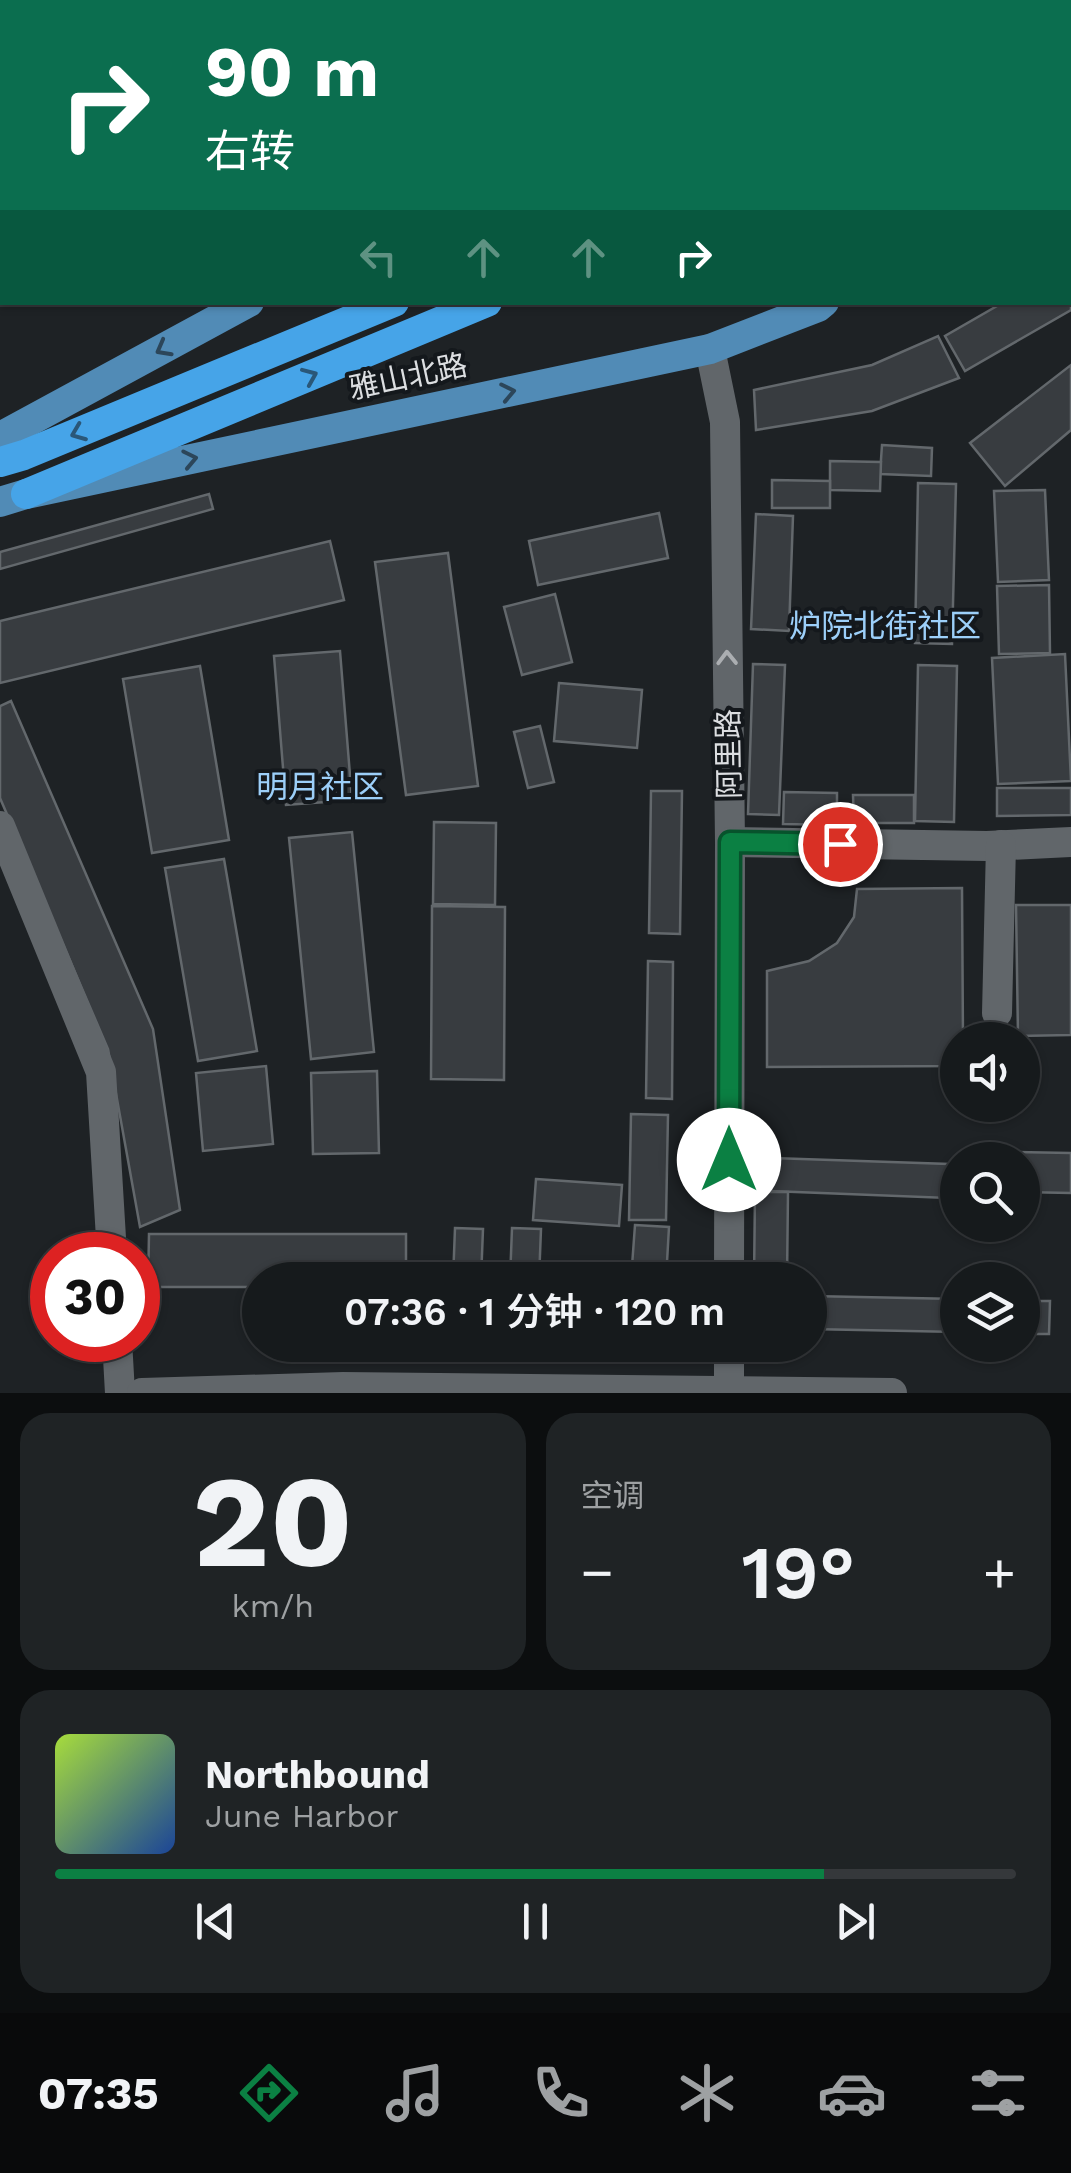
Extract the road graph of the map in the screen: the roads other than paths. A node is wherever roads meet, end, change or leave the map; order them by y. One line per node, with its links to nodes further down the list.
1 (243, 305): 6 (main road, one-way to 6)
2 (387, 305): 7 (highway, one-way to 7)
3 (480, 305): 8 (highway, one-way to 3)
4 (820, 305): 5 (main road, 雅山北路)
5 (710, 349): 8 (main road, 雅山北路, one-way to 5); 10 (street, 阿里路, one-way to 5)
6 (0, 437)
7 (0, 462)
8 (13, 498)
9 (0, 826): 14 (street)
10 (730, 842): 12 (street); 15 (street, 阿里路)
11 (1071, 842): 12 (street)
12 (1001, 846): 13 (street)
13 (997, 1013)
14 (111, 1232)
15 (729, 1262)
16 (118, 1362): 19 (street)
17 (729, 1362): 18 (street)
18 (729, 1392): 20 (street); 21 (street)
19 (120, 1393)
20 (142, 1393)
21 (892, 1393)

